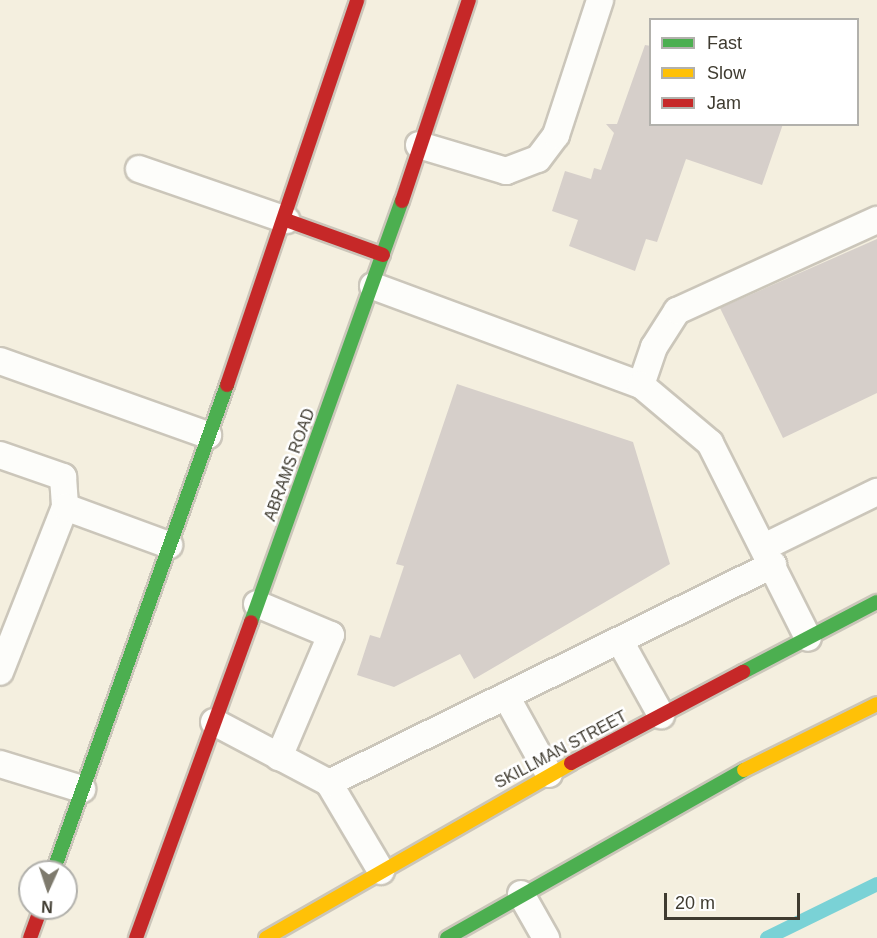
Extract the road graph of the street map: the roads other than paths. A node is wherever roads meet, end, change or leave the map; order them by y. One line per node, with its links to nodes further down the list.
1 (357, 0): 6 (main road)
2 (468, 0): 4 (main road, ABRAMS ROAD)
3 (600, 0): 4 (lane)
4 (419, 145): 8 (main road, ABRAMS ROAD)
5 (139, 169): 6 (lane)
6 (286, 220): 8 (main road); 12 (main road)
7 (877, 220): 11 (lane)
8 (383, 255): 9 (main road, ABRAMS ROAD)
9 (373, 286): 11 (lane); 19 (main road, ABRAMS ROAD)
10 (0, 361): 12 (lane)
11 (641, 385): 17 (lane)
12 (208, 435): 16 (main road)
13 (0, 455): 15 (lane)
14 (877, 492): 17 (lane)
15 (65, 507): 16 (lane); 22 (lane)
16 (169, 545): 31 (main road)
17 (768, 556): 20 (lane); 21 (lane)
18 (877, 602): 20 (main road, SKILLMAN STREET)
19 (257, 604): 26 (main road, ABRAMS ROAD); 27 (lane)
20 (808, 638): 25 (main road, SKILLMAN STREET)
21 (620, 641): 23 (lane); 25 (lane)
22 (0, 672)
23 (506, 696): 29 (lane); 30 (lane)
24 (877, 704): 34 (main road)
25 (661, 715): 29 (main road, SKILLMAN STREET)
26 (214, 722): 27 (lane); 37 (main road, ABRAMS ROAD)
27 (279, 757): 30 (lane)
28 (0, 764): 31 (lane)
29 (549, 774): 33 (main road, SKILLMAN STREET)
30 (329, 783): 33 (lane)
31 (82, 789): 32 (main road)
32 (57, 860)
33 (381, 871): 38 (main road, SKILLMAN STREET)
34 (521, 894): 39 (main road); 40 (lane)
35 (36, 920): 36 (main road)
36 (30, 938)
37 (136, 938)
38 (266, 938)
39 (447, 938)
40 (546, 938)

